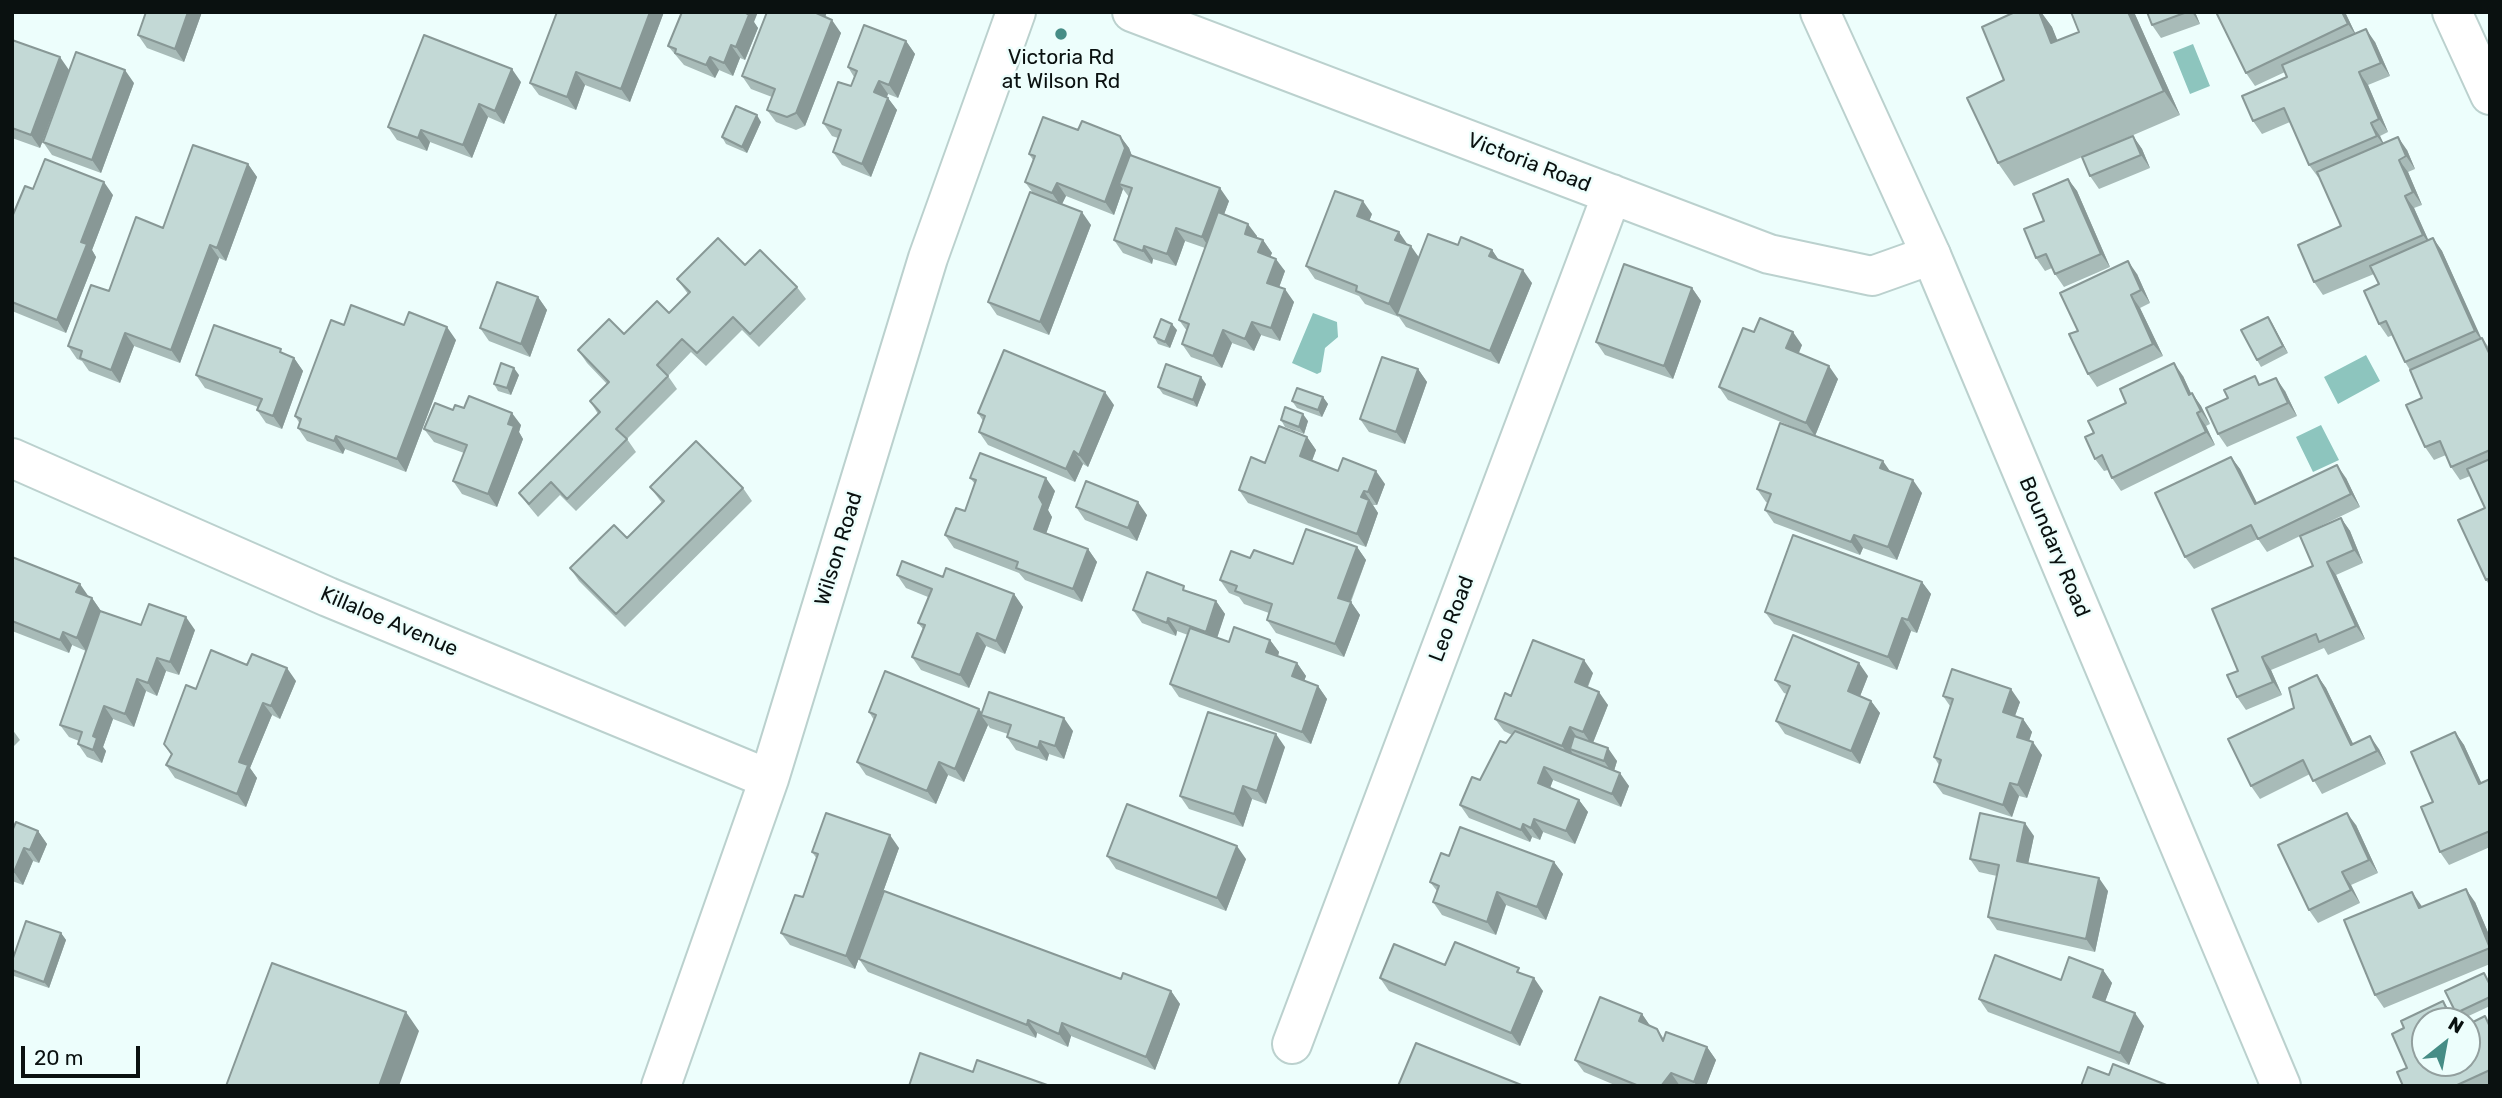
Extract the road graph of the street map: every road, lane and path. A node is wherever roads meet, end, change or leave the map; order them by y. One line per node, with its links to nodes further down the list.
1 (1016, 12): 9 (street, Wilson Road)
2 (1132, 12): 6 (street, Victoria Road)
3 (1820, 12): 7 (street, Boundary Road)
4 (2452, 12): 5 (street)
5 (2490, 95)
6 (1612, 194): 7 (street, Victoria Road); 10 (street, Leo Road)
7 (1931, 254): 12 (street, Boundary Road)
8 (12, 458): 9 (street, Killaloe Avenue)
9 (769, 779): 11 (street, Wilson Road)
10 (1292, 1044)
11 (661, 1086)
12 (2281, 1086)

